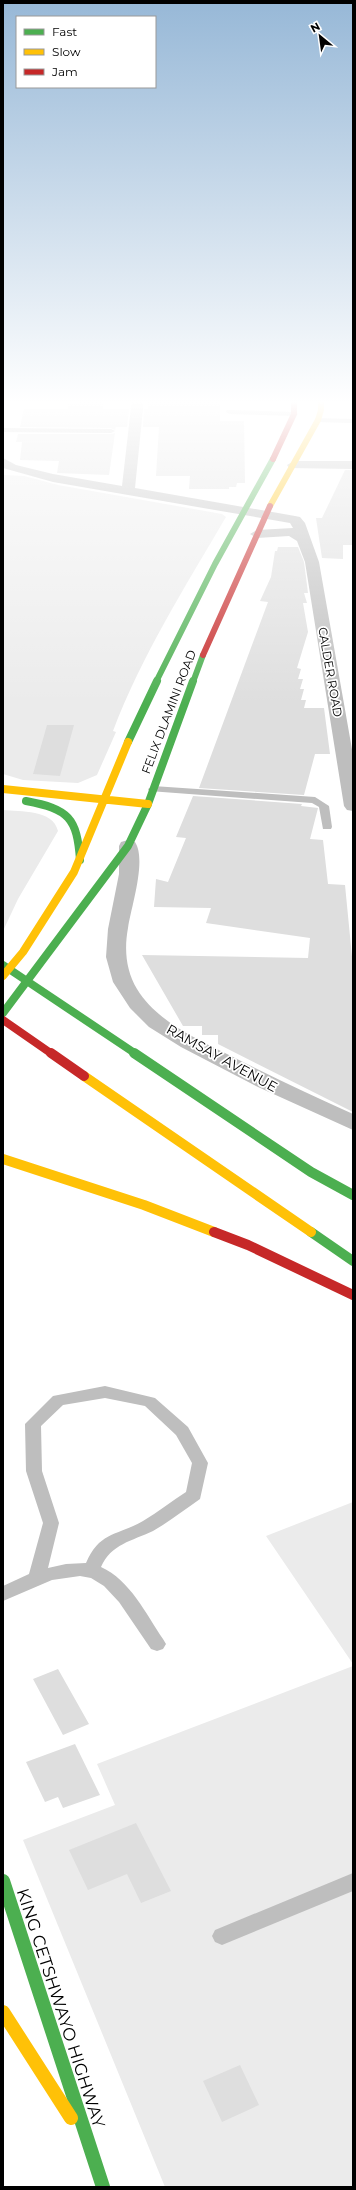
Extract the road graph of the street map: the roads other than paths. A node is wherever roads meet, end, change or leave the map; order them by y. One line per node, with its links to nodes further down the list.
1 (190, 501): 4 (street)
2 (248, 501): 4 (main road, FELIX DLAMINI ROAD)
3 (273, 501): 5 (main road, FELIX DLAMINI ROAD)
4 (243, 510): 5 (street); 11 (main road, FELIX DLAMINI ROAD)
5 (266, 514): 6 (main road, FELIX DLAMINI ROAD); 7 (street, CALDER ROAD)
6 (257, 534): 7 (street); 9 (main road, FELIX DLAMINI ROAD)
7 (303, 538): 14 (street, CALDER ROAD)
8 (3, 789): 11 (main road)
9 (153, 789): 13 (main road, FELIX DLAMINI ROAD); 18 (lane)
10 (3, 798): 12 (main road)
11 (103, 799): 13 (main road); 16 (main road, FELIX DLAMINI ROAD)
12 (42, 803): 15 (main road); 20 (main road)
13 (148, 804): 19 (main road, FELIX DLAMINI ROAD)
14 (353, 806)
15 (71, 807)
16 (95, 810): 17 (main road); 20 (main road, FELIX DLAMINI ROAD)
17 (113, 812)
18 (327, 827)
19 (128, 846): 23 (main road, FELIX DLAMINI ROAD); 25 (street, RAMSAY AVENUE)
20 (80, 860): 22 (main road, FELIX DLAMINI ROAD)
21 (3, 965): 27 (main road)
22 (3, 976)
23 (3, 1013)
24 (3, 1020): 28 (main road)
25 (353, 1123)
26 (3, 1159): 29 (main road)
27 (353, 1195)
28 (353, 1261)
29 (353, 1295)
30 (91, 1571): 31 (lane); 31 (lane); 33 (lane)
31 (37, 1578): 32 (lane)
32 (3, 1594)
33 (157, 1644)
34 (3, 1881): 40 (main road, KING CETSHWAYO HIGHWAY)
35 (353, 1882): 36 (lane)
36 (222, 1936)
37 (3, 2012): 39 (main road, KING CETSHWAYO HIGHWAY)
38 (15, 2046): 39 (main road)
39 (33, 2058): 40 (main road, KING CETSHWAYO HIGHWAY)
40 (88, 2145): 41 (main road, KING CETSHWAYO HIGHWAY)
41 (103, 2187)

